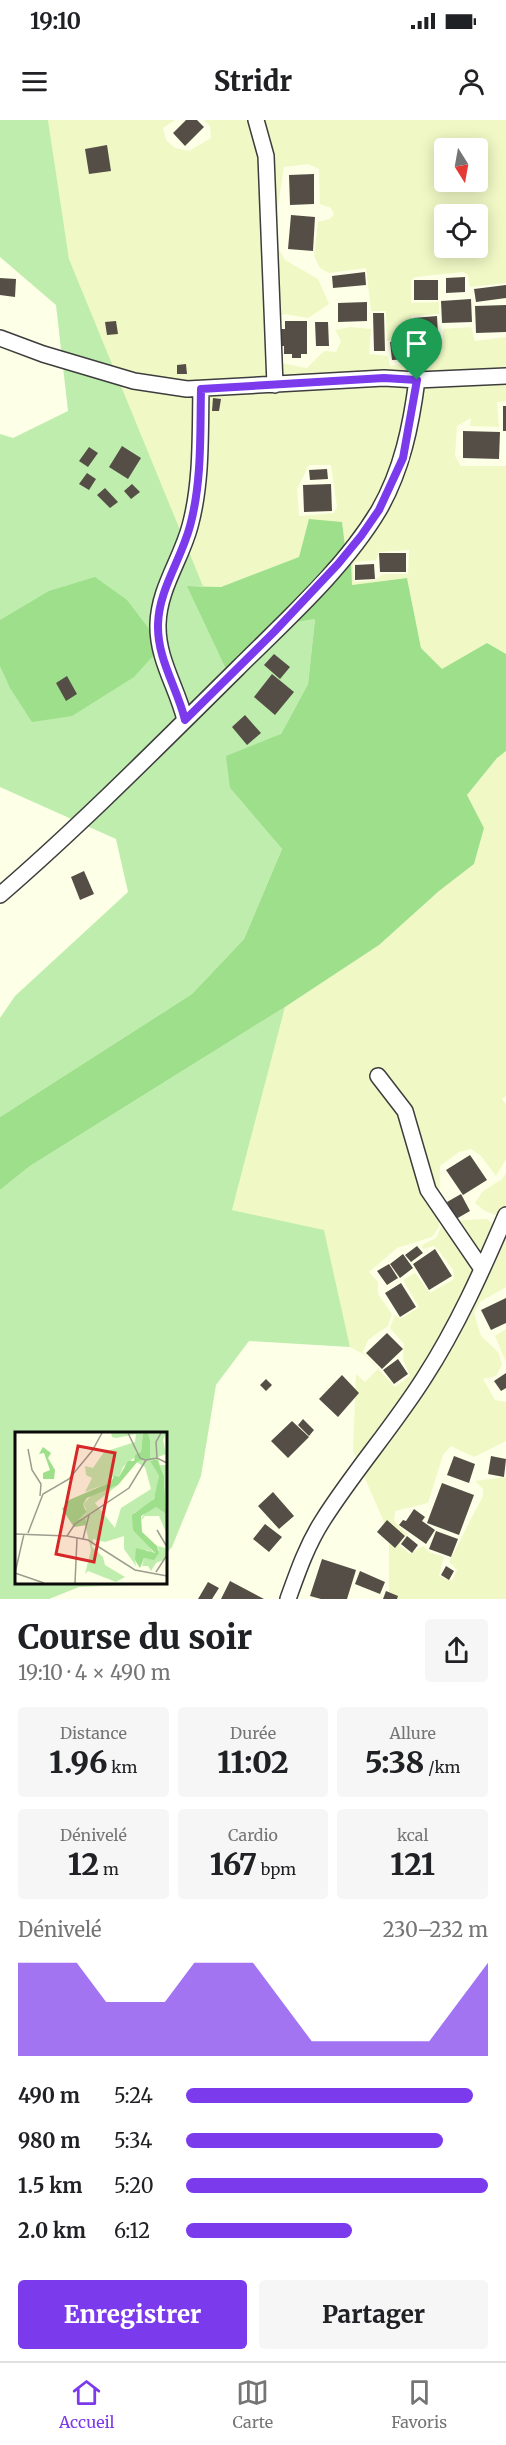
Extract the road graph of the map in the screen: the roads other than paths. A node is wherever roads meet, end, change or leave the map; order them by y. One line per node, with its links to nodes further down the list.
1 (256, 120): 5 (street)
2 (0, 338): 6 (street)
3 (506, 376): 4 (street)
4 (417, 380): 5 (street); 7 (street)
5 (276, 385): 6 (street)
6 (201, 389): 7 (street)
7 (185, 720): 8 (street)
8 (0, 895)
9 (378, 1076): 11 (street)
10 (506, 1215): 11 (street)
11 (482, 1269): 12 (street)
12 (288, 1599)

